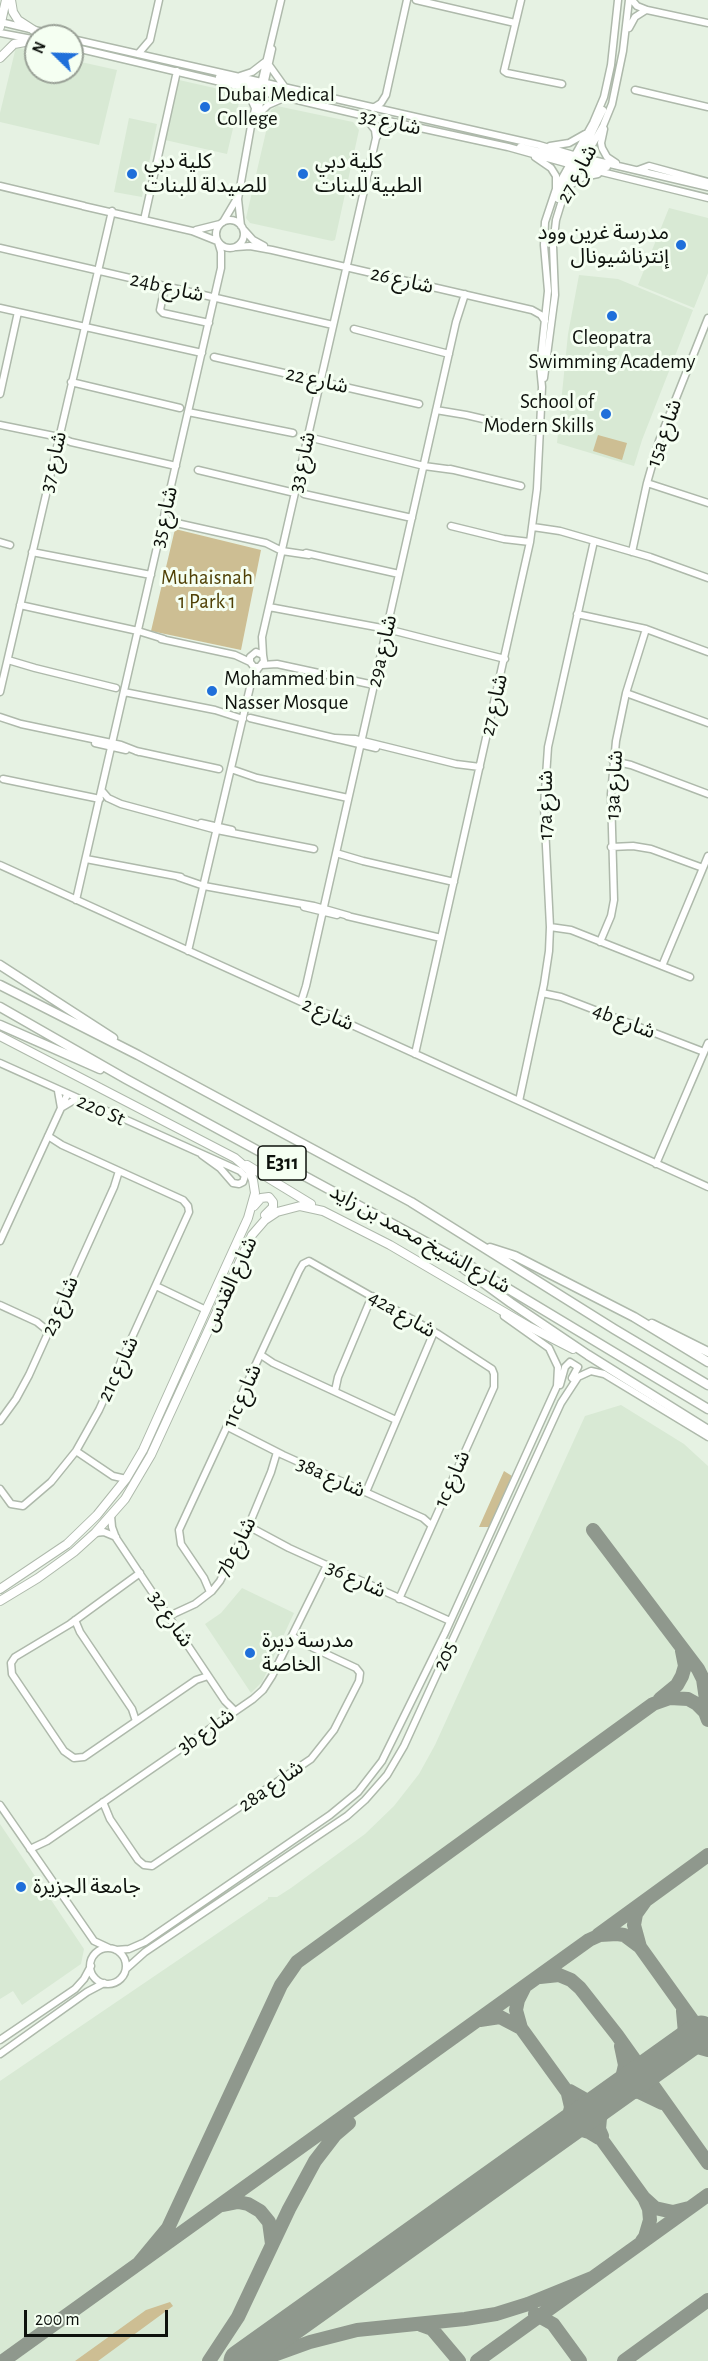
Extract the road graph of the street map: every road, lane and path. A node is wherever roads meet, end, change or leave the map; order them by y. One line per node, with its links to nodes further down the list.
1 (6, 0): 13 (main road)
2 (11, 0): 14 (main road)
3 (158, 0): 19 (street)
4 (281, 0): 26 (street)
5 (407, 0): 36 (street)
6 (416, 0): 11 (street)
7 (521, 0): 11 (street)
8 (618, 0): 37 (street, شارع 27)
9 (631, 0): 10 (street); 17 (street, شارع 27)
10 (647, 10): 12 (street); 17 (street)
11 (515, 22): 30 (street)
12 (708, 23)
13 (0, 24): 15 (street)
14 (24, 24)
15 (24, 29)
16 (0, 33): 18 (street)
17 (626, 34): 43 (street, شارع 27)
18 (24, 38)
19 (150, 40): 23 (street); 25 (street)
20 (84, 42): 23 (street, شارع 32)
21 (24, 43): 24 (main road)
22 (84, 50): 27 (street, شارع 32)
23 (138, 54): 25 (street, شارع 32)
24 (0, 58)
25 (156, 58): 29 (street, شارع 32)
26 (267, 63): 29 (street); 31 (street); 33 (street)
27 (177, 70): 28 (street, شارع 32); 63 (street)
28 (198, 76): 32 (street, شارع 32); 33 (street)
29 (238, 76): 33 (street, شارع 32)
30 (562, 84)
31 (284, 86): 33 (street, شارع 32); 35 (street, شارع 32)
32 (240, 87): 33 (street, شارع 32); 41 (street)
33 (262, 87): 35 (street); 38 (street, شارع 32); 41 (street)
34 (635, 90): 39 (street)
35 (315, 94): 40 (street, شارع 32)
36 (386, 95): 40 (street); 42 (street)
37 (604, 97): 46 (street, شارع 27); 51 (street)
38 (284, 98): 41 (street); 44 (street, شارع 32)
39 (708, 107)
40 (373, 108): 42 (street, شارع 32)
41 (256, 112): 59 (street)
42 (391, 112): 48 (street, شارع 32)
43 (608, 115): 51 (street, شارع 27); 52 (street)
44 (365, 116): 45 (street, شارع 32); 47 (street)
45 (390, 122): 47 (street, شارع 33); 49 (street, شارع 32)
46 (588, 132): 48 (street); 51 (street, شارع 27)
47 (376, 138): 72 (street, شارع 33)
48 (539, 145): 51 (street, شارع 32)
49 (508, 147): 50 (street, شارع 32); 51 (street)
50 (527, 152): 51 (street, شارع 32); 58 (street)
51 (577, 161): 52 (street, شارع 32); 53 (street); 54 (street, شارع 32); 58 (street, شارع 27); 60 (street, شارع 27); 64 (street)
52 (625, 167): 53 (street, شارع 32)
53 (638, 170): 55 (street); 57 (street, شارع 32)
54 (607, 174): 60 (street); 61 (street, شارع 32)
55 (708, 182)
56 (0, 186): 62 (street)
57 (708, 187)
58 (556, 189): 78 (street, شارع 27)
59 (239, 194): 65 (street); 66 (street)
60 (564, 194): 64 (street, شارع 27)
61 (708, 198)
62 (110, 212): 63 (street); 74 (street, شارع 37)
63 (144, 220): 67 (street)
64 (556, 220): 93 (street, شارع 27)
65 (221, 223): 66 (street); 67 (street); 68 (street)
66 (242, 228): 70 (street); 71 (street, شارع 26)
67 (186, 230): 68 (street)
68 (218, 242): 70 (street); 73 (street, شارع 35)
69 (0, 248): 74 (street, 24b شارع)
70 (235, 248): 71 (street, شارع 26); 73 (street, شارع 35)
71 (272, 250): 72 (street, شارع 26)
72 (346, 267): 76 (street, شارع 26); 85 (street, شارع 33)
73 (221, 268): 77 (street, شارع 35)
74 (97, 271): 75 (street, 24b شارع); 86 (street, شارع 37)
75 (165, 286): 77 (street, 24b شارع); 84 (street)
76 (463, 294): 80 (street, شارع 26); 88 (street, 29a شارع)
77 (214, 298): 84 (street, شارع 35); 85 (street, 24b شارع)
78 (547, 302): 80 (street); 83 (street, شارع 27)
79 (0, 308): 81 (street)
80 (532, 310): 83 (street, شارع 26)
81 (18, 312): 86 (street); 94 (street)
82 (708, 318): 107 (street, 15a شارع)
83 (545, 321): 93 (street, شارع 27)
84 (209, 323): 89 (street, شارع 35)
85 (333, 325): 91 (street, شارع 33)
86 (84, 327): 89 (street); 92 (street, شارع 37)
87 (354, 329): 88 (street)
88 (450, 352): 97 (street, 29a شارع)
89 (202, 353): 98 (street, شارع 35)
90 (214, 357): 91 (street, شارع 22)
91 (321, 381): 95 (street, شارع 22); 102 (street, شارع 33)
92 (71, 382): 96 (street); 103 (street, شارع 37)
93 (542, 387): 100 (street, شارع 27)
94 (0, 394)
95 (419, 404)
96 (180, 408)
97 (437, 408): 100 (street); 104 (street, 29a شارع)
98 (189, 410): 101 (street); 105 (street, شارع 35)
99 (0, 425): 103 (street)
100 (539, 430): 114 (street, شارع 27)
101 (293, 433)
102 (308, 437): 104 (street); 109 (street, شارع 33)
103 (58, 439): 105 (street); 121 (street, شارع 37)
104 (424, 464): 108 (street); 113 (street, 29a شارع)
105 (176, 466): 112 (street, شارع 35)
106 (198, 470): 109 (street)
107 (647, 483): 111 (street); 122 (street, 15a شارع)
108 (521, 486)
109 (295, 493): 120 (street, شارع 33)
110 (304, 494): 113 (street)
111 (707, 500)
112 (164, 520): 120 (street); 124 (street, شارع 35)
113 (411, 521): 123 (street, 29a شارع)
114 (533, 524): 116 (street); 118 (street, شارع 27)
115 (451, 526): 118 (street)
116 (594, 541): 122 (street); 128 (street, 17a شارع)
117 (0, 542): 119 (street)
118 (530, 544): 137 (street, شارع 27)
119 (10, 545)
120 (282, 549): 123 (street); 126 (street, شارع 33)
121 (33, 550): 124 (street); 127 (street, شارع 37)
122 (632, 552): 125 (street)
123 (399, 576): 130 (street, 29a شارع)
124 (151, 577): 131 (street, شارع 35)
125 (708, 578)
126 (270, 604): 130 (street); 132 (street, شارع 33)
127 (20, 605): 131 (street); 138 (street, شارع 37)
128 (577, 614): 129 (street); 172 (street, 17a شارع)
129 (646, 629): 133 (street); 145 (street, 13a شارع)
130 (386, 632): 137 (street); 142 (street, 29a شارع)
131 (138, 633): 135 (street); 143 (street, شارع 35)
132 (262, 639): 134 (street, شارع 33); 136 (street, شارع 33)
133 (708, 652)
134 (253, 654): 135 (street); 136 (street); 140 (street, شارع 33)
135 (234, 655): 140 (street)
136 (263, 656): 139 (street); 140 (street, شارع 33)
137 (505, 659): 153 (street, شارع 27)
138 (7, 662): 141 (street); 144 (street, شارع 37)
139 (277, 664): 140 (street); 142 (street)
140 (256, 665): 146 (street)
141 (116, 687)
142 (373, 688): 149 (street, 29a شارع)
143 (125, 689): 146 (street); 150 (street, شارع 35)
144 (0, 692)
145 (626, 693): 148 (street); 151 (street, 13a شارع)
146 (246, 717): 149 (street); 154 (street)
147 (0, 719): 150 (street)
148 (708, 723)
149 (361, 743): 153 (street); 158 (street, 29a شارع)
150 (112, 746): 152 (street); 156 (street, شارع 35)
151 (613, 761): 157 (street); 161 (street, 13a شارع)
152 (219, 769)
153 (479, 770): 168 (street, شارع 27)
154 (230, 772): 158 (street); 160 (street)
155 (3, 779): 159 (street)
156 (102, 791): 159 (street, شارع 35); 160 (street)
157 (708, 794)
158 (348, 800): 163 (street, 29a شارع)
159 (99, 801): 165 (street, شارع 35)
160 (217, 828): 162 (street); 169 (street)
161 (612, 847): 167 (street); 174 (street, 13a شارع)
162 (314, 849)
163 (335, 855): 168 (street); 171 (street, 29a شارع)
164 (708, 856): 167 (street)
165 (86, 857): 169 (street); 170 (street, شارع 35)
166 (0, 865): 170 (street, شارع 2)
167 (703, 868): 177 (street)
168 (454, 882): 173 (street, شارع 27)
169 (204, 884): 171 (street); 175 (street)
170 (74, 899): 175 (street, شارع 2)
171 (323, 911): 173 (street); 181 (street, 29a شارع)
172 (550, 927): 174 (street); 180 (street, 17a شارع)
173 (441, 938): 187 (street, شارع 27)
174 (600, 942): 177 (street)
175 (186, 950): 181 (street, شارع 2)
176 (0, 965): 188 (highway)
177 (662, 966): 178 (street)
178 (690, 977)
179 (0, 985): 188 (highway, شارع الشيخ محمد بن زايد / E311)
180 (542, 993): 186 (street, 4b شارع); 194 (street, 17a شارع)
181 (298, 1001): 187 (street, شارع 2)
182 (0, 1007): 190 (highway, شارع الشيخ محمد بن زايد / E311)
183 (0, 1025): 190 (highway)
184 (0, 1036): 198 (main road)
185 (708, 1043): 186 (street)
186 (704, 1052): 199 (street)
187 (413, 1053): 194 (street, شارع 2)
188 (138, 1055): 205 (highway, شارع الشيخ محمد بن زايد / E311)
189 (0, 1063): 191 (street, 220 St)
190 (126, 1079): 206 (highway, شارع الشيخ محمد بن زايد / E311)
191 (58, 1090): 192 (street, 220 St); 195 (street)
192 (67, 1095): 193 (street, 220 St); 195 (street)
193 (76, 1099): 195 (street); 197 (street, 220 St)
194 (517, 1100): 199 (street, شارع 2)
195 (61, 1108): 196 (street)
196 (47, 1139): 200 (street); 204 (street)
197 (202, 1155): 197 (street, 220 St)
198 (243, 1163): 202 (main road); 203 (main road, شارع القدس)
199 (658, 1165): 201 (street, شارع 2)
200 (122, 1173): 209 (street, 21c شارع); 215 (street, شارع 23)
201 (708, 1187)
202 (323, 1211): 207 (main road, شارع القدس); 211 (main road, شارع القدس)
203 (248, 1218): 207 (main road); 213 (main road, شارع القدس)
204 (0, 1241)
205 (481, 1245): 214 (highway); 222 (highway, شارع الشيخ محمد بن زايد / E311)
206 (438, 1248): 218 (highway); 226 (highway, شارع الشيخ محمد بن زايد / E311)
207 (241, 1257): 238 (main road, شارع القدس)
208 (303, 1264): 210 (street, 42a شارع); 219 (street, 11c شارع)
209 (156, 1286): 213 (street); 233 (street, 21c شارع)
210 (374, 1298): 216 (street, 42a شارع); 223 (street)
211 (490, 1303): 218 (main road, شارع القدس); 224 (street, 205)
212 (0, 1305): 215 (street)
213 (206, 1310): 232 (main road, شارع القدس)
214 (634, 1317): 217 (highway); 220 (highway)
215 (50, 1328): 228 (street, شارع 23)
216 (436, 1333): 221 (street, 42a شارع); 227 (street)
217 (708, 1352)
218 (588, 1355): 230 (highway)
219 (260, 1357): 223 (street); 229 (street, 11c شارع)
220 (708, 1362)
221 (495, 1377): 240 (street, 1c شارع)
222 (708, 1385)
223 (332, 1390): 227 (street)
224 (552, 1399): 225 (street); 252 (street, 205)
225 (561, 1403): 231 (street, 205); 259 (street, 205)
226 (708, 1409)
227 (396, 1418): 237 (street)
228 (0, 1421)
229 (228, 1429): 234 (street, 38a شارع); 246 (street, 11c شارع)
230 (708, 1430)
231 (708, 1437)
232 (143, 1450): 235 (main road, شارع القدس); 238 (main road)
233 (76, 1451): 235 (street); 236 (street, 21c شارع)
234 (280, 1454): 237 (street, 38a شارع); 241 (street, 7b شارع)
235 (126, 1479): 248 (main road, شارع القدس)
236 (0, 1489)
237 (364, 1491): 240 (street, 38a شارع)
238 (124, 1499): 239 (main road, شارع القدس)
239 (111, 1516): 242 (main road, شارع القدس); 243 (street, شارع 32)
240 (432, 1522): 250 (street, 1c شارع)
241 (247, 1529): 244 (street, شارع 36); 247 (street, 7b شارع)
242 (95, 1533): 243 (street); 251 (main road, شارع القدس)
243 (116, 1538): 245 (street, شارع 32)
244 (325, 1564): 250 (street, شارع 36); 258 (street, 3b شارع)
245 (138, 1570): 254 (street, شارع 32); 256 (street)
246 (204, 1578): 247 (street); 249 (street)
247 (217, 1586): 249 (street, 7b شارع)
248 (0, 1589)
249 (210, 1592): 254 (street, 7b شارع)
250 (397, 1598): 253 (street, شارع 36)
251 (0, 1601)
252 (454, 1611): 253 (street); 255 (street, 205)
253 (438, 1616): 255 (street, شارع 36); 257 (street)
254 (170, 1619): 260 (street, شارع 32)
255 (450, 1621): 257 (street, 205); 259 (street)
256 (73, 1622): 262 (street); 262 (street)
257 (445, 1633): 267 (street, 205)
258 (291, 1638): 261 (street, 3b شارع); 263 (street, 28a شارع)
259 (438, 1671): 269 (street, 205)
260 (206, 1673): 261 (street, شارع 32); 262 (street)
261 (232, 1713): 263 (street, 3b شارع)
262 (139, 1719)
263 (100, 1804): 265 (street, 3b شارع)
264 (0, 1805): 265 (street)
265 (32, 1851): 266 (street)
266 (94, 1941): 267 (street); 268 (street)
267 (113, 1949): 268 (street); 269 (street)
268 (92, 1963): 270 (street); 271 (street)
269 (126, 1969): 270 (street)
270 (104, 1983): 272 (street)
271 (0, 2040)
272 (0, 2054)

